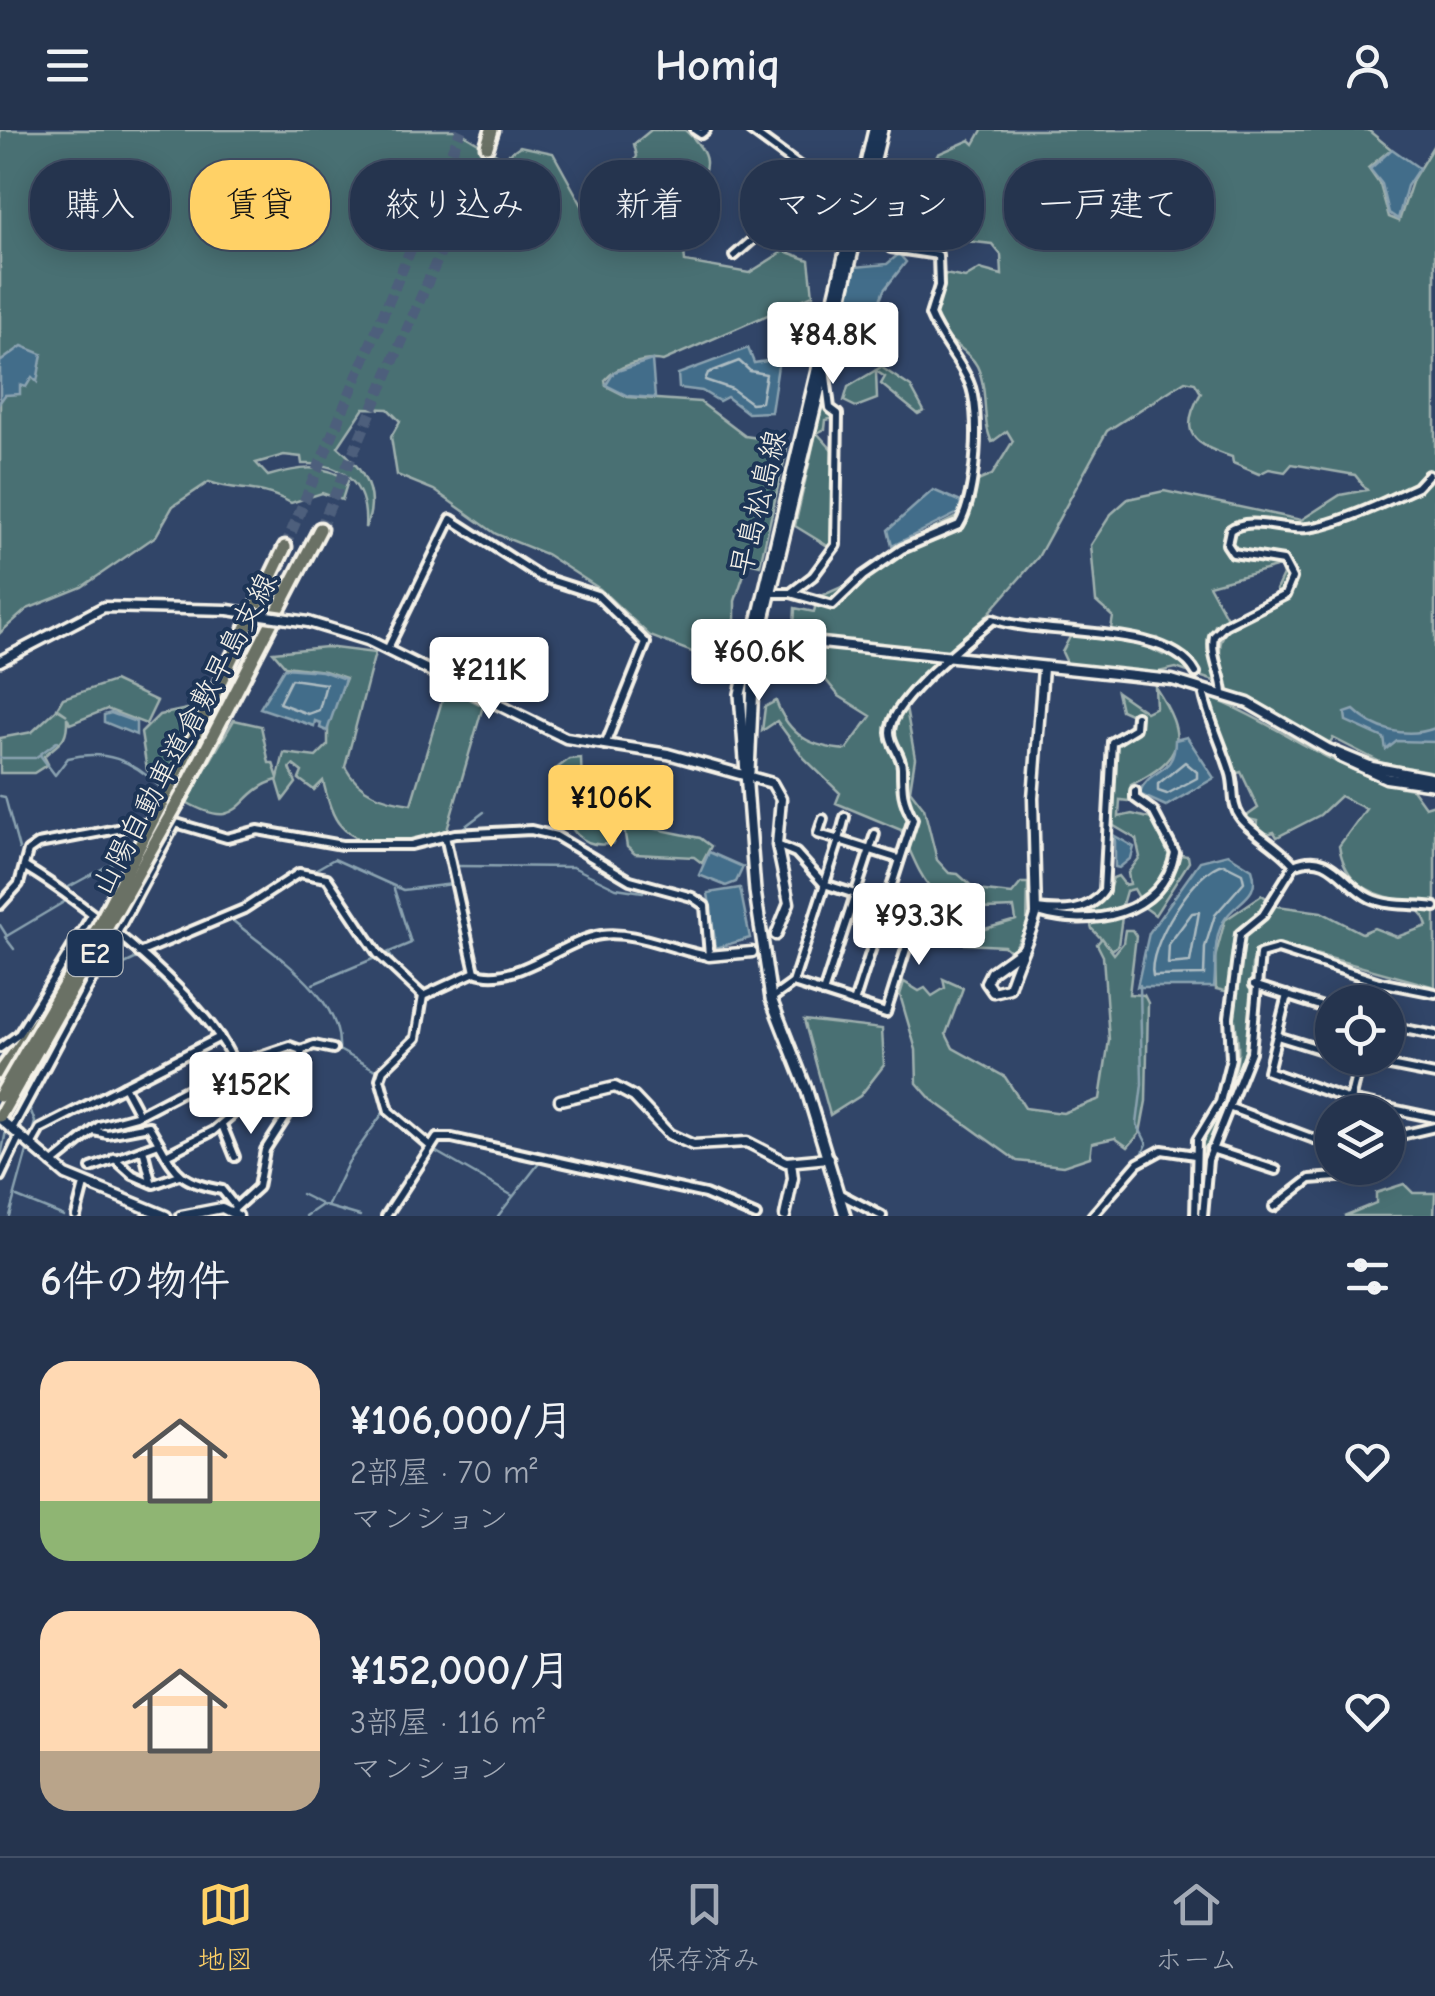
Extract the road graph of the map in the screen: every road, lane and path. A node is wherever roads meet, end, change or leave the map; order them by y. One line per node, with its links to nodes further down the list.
1 (492, 130): 6 (highway)
2 (695, 130): 3 (street)
3 (706, 130)
4 (750, 130): 7 (street)
5 (878, 130): 8 (main road, 早島松島線)
6 (486, 146)
7 (790, 160)
8 (871, 160)
9 (741, 250): 13 (street)
10 (849, 250): 18 (main road, 早島松島線)
11 (851, 250): 14 (main road, 早島松島線)
12 (904, 250): 19 (street)
13 (734, 256)
14 (825, 368): 18 (main road, 早島松島線); 19 (street)
15 (1428, 476): 26 (street)
16 (320, 529): 70 (highway, 山陽自動車道倉敷早島支線 / E2, bridge)
17 (285, 547): 65 (highway, 山陽自動車道倉敷早島支線 / E2, bridge)
18 (766, 592): 19 (street); 20 (main road, 早島松島線)
19 (791, 593)
20 (756, 636): 22 (street); 30 (main road, 早島松島線)
21 (387, 650): 23 (street, bridge); 29 (street); 29 (street)
22 (948, 658): 24 (street); 25 (street); 41 (street)
23 (0, 661)
24 (1043, 668): 26 (street); 49 (street)
25 (1196, 673)
26 (1223, 694): 31 (street)
27 (1204, 695): 42 (street)
28 (1136, 716): 49 (street)
29 (605, 744): 30 (street)
30 (748, 774): 39 (street); 67 (main road, 早島松島線)
31 (1435, 782)
32 (1134, 791): 49 (street)
33 (845, 818): 38 (street)
34 (823, 820): 38 (street)
35 (176, 824): 37 (street); 43 (street); 51 (street)
36 (875, 834): 40 (street)
37 (445, 836): 56 (street); 57 (street)
38 (838, 840): 40 (street); 44 (street)
39 (777, 845): 44 (street); 52 (street)
40 (870, 850): 41 (street); 45 (street)
41 (899, 859): 46 (street)
42 (1294, 865): 48 (street); 105 (street)
43 (25, 867): 47 (street); 50 (street)
44 (824, 884): 45 (street); 59 (street)
45 (854, 894): 46 (street); 62 (street)
46 (885, 904): 68 (street); 68 (street)
47 (0, 905)
48 (1435, 906)
49 (1036, 910): 53 (street)
50 (92, 915): 51 (street); 76 (street)
51 (116, 936): 54 (street); 95 (street)
52 (776, 936)
53 (1023, 949): 53 (street)
54 (139, 952): 66 (street); 74 (street)
55 (752, 952): 56 (street)
56 (709, 956): 57 (street)
57 (475, 972): 66 (street)
58 (1379, 982): 60 (street); 61 (street); 63 (street)
59 (793, 983): 62 (street); 67 (street)
60 (1254, 985): 64 (street); 88 (street)
61 (1378, 985)
62 (823, 992): 68 (street)
63 (1435, 992)
64 (1286, 995): 69 (street); 73 (street)
65 (60, 996): 81 (highway, bridge); 86 (highway, 山陽自動車道倉敷早島支線 / E2, bridge)
66 (423, 996): 101 (street)
67 (771, 998): 108 (main road, 早島松島線)
68 (854, 1003)
69 (1315, 1004)
70 (60, 1016): 91 (highway, 山陽自動車道倉敷早島支線 / E2, bridge); 95 (highway, bridge)
71 (1405, 1029): 72 (street)
72 (1435, 1035)
73 (1276, 1036): 75 (street); 85 (street)
74 (220, 1037): 79 (street); 84 (street)
75 (1315, 1047)
76 (0, 1048)
77 (333, 1049): 78 (street)
78 (300, 1050): 79 (street); 83 (street)
79 (234, 1064): 90 (street)
80 (1405, 1068): 82 (street)
81 (0, 1073)
82 (1435, 1074)
83 (303, 1078): 93 (street); 120 (street)
84 (124, 1086): 90 (street); 99 (street)
85 (1336, 1095)
86 (0, 1096)
87 (560, 1100): 109 (street)
88 (1230, 1108): 98 (street); 103 (street)
89 (1405, 1112): 92 (street)
90 (139, 1114): 96 (street)
91 (0, 1118): 95 (street)
92 (1435, 1118)
93 (222, 1125): 104 (street); 106 (street)
94 (1435, 1127): 97 (street)
95 (6, 1130): 99 (street)
96 (93, 1131): 100 (street); 110 (street)
97 (1405, 1134)
98 (1315, 1139)
99 (25, 1140): 110 (street); 114 (street)
100 (159, 1143): 102 (street); 104 (street)
101 (431, 1147): 124 (street); 125 (street)
102 (142, 1148): 107 (street); 116 (street)
103 (1212, 1150): 112 (street); 131 (street)
104 (166, 1155): 113 (street)
105 (1195, 1155): 129 (street); 130 (street)
106 (234, 1157)
107 (114, 1158): 111 (street); 116 (street)
108 (829, 1158): 109 (street); 118 (main road, 早島松島線)
109 (791, 1162): 126 (street)
110 (52, 1164): 117 (street)
111 (91, 1168)
112 (1276, 1170)
113 (179, 1175): 116 (street); 120 (street)
114 (0, 1177)
115 (1315, 1179): 119 (street)
116 (151, 1183)
117 (84, 1186): 121 (street); 122 (street)
118 (840, 1194): 127 (main road, 早島松島線); 128 (street)
119 (1274, 1208)
120 (235, 1211): 123 (street)
121 (76, 1216)
122 (166, 1216)
123 (181, 1216)
124 (386, 1216)
125 (756, 1216)
126 (785, 1216)
127 (844, 1216)
128 (882, 1216)
129 (1092, 1216)
130 (1195, 1216)
131 (1203, 1216)

